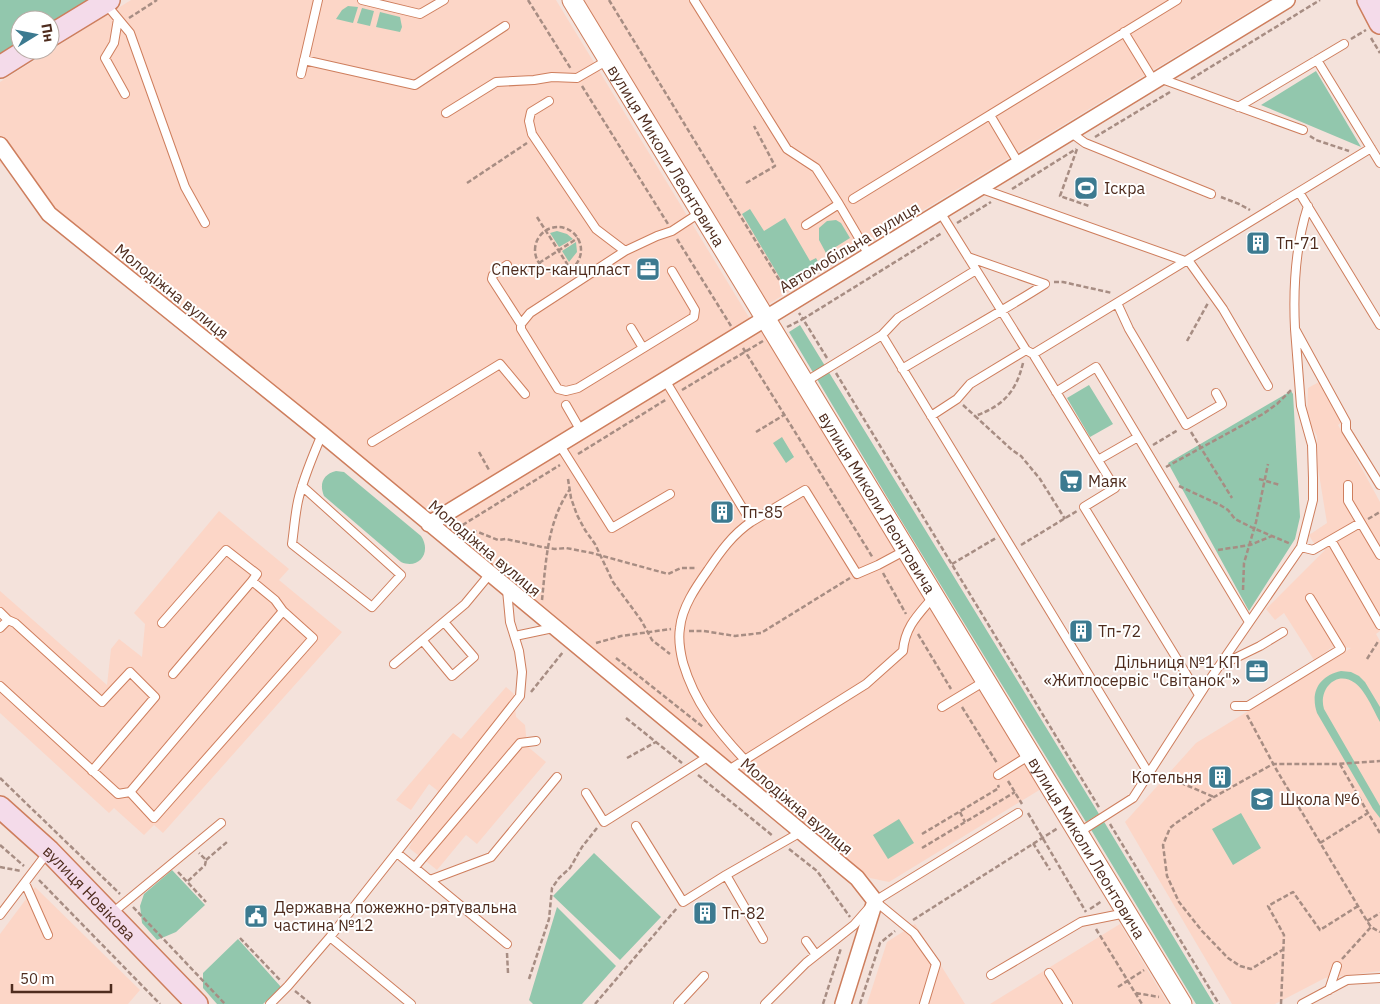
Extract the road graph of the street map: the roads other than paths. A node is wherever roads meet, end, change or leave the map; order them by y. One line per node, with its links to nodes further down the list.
1 (318, 0): 16 (lane)
2 (362, 0): 3 (lane)
3 (444, 0)
4 (572, 0): 17 (street, вулиця Миколи Леонтовича)
5 (694, 0): 36 (lane)
6 (1177, 0): 14 (lane)
7 (1287, 0): 20 (street, Автомобільна вулиця)
8 (1368, 0): 12 (main road)
9 (107, 1): 10 (lane); 13 (main road)
10 (120, 21): 21 (lane); 40 (lane)
11 (505, 26): 16 (lane)
12 (1373, 26)
13 (60, 30)
14 (1124, 32): 20 (lane); 25 (lane)
15 (1344, 44): 18 (lane)
16 (304, 60): 19 (lane)
17 (608, 60): 24 (lane); 38 (street, вулиця Миколи Леонтовича)
18 (1317, 60): 23 (lane); 29 (lane)
19 (301, 74)
20 (1157, 80): 23 (lane); 27 (street, Автомобільна вулиця)
21 (125, 94)
22 (549, 101): 42 (lane)
23 (1238, 107): 26 (lane)
24 (446, 113)
25 (990, 115): 31 (lane); 35 (lane)
26 (1303, 130)
27 (1070, 132): 31 (street, Автомобільна вулиця); 34 (lane)
28 (0, 145): 69 (street, Молодіжна вулиця)
29 (1371, 148): 30 (lane); 33 (lane)
30 (1380, 163)
31 (1019, 164): 32 (street, Автомобільна вулиця)
32 (979, 188): 39 (street, Автомобільна вулиця); 45 (lane)
33 (1299, 192): 37 (lane); 45 (lane)
34 (1211, 194)
35 (853, 199)
36 (838, 204): 41 (lane); 43 (lane)
37 (1308, 206): 52 (lane); 55 (lane)
38 (701, 212): 42 (lane); 53 (street, вулиця Миколи Леонтовича)
39 (940, 212): 43 (street, Автомобільна вулиця); 44 (lane)
40 (205, 223)
41 (806, 225)
42 (625, 251): 51 (lane)
43 (869, 255): 53 (street, Автомобільна вулиця)
44 (968, 257): 47 (lane); 50 (lane)
45 (1186, 261): 49 (lane); 62 (lane)
46 (507, 265): 51 (lane)
47 (976, 270): 50 (lane); 56 (lane)
48 (672, 271): 57 (lane)
49 (1117, 303): 58 (lane); 64 (lane)
50 (1002, 312): 58 (lane); 59 (lane)
51 (521, 324): 57 (lane)
52 (1380, 325)
53 (770, 326): 60 (street, Автомобільна вулиця); 61 (street, вулиця Миколи Леонтовича)
54 (631, 328): 57 (lane)
55 (1295, 329): 75 (lane); 82 (lane)
56 (882, 335): 59 (lane); 61 (lane)
57 (643, 348)
58 (1029, 352): 63 (lane); 67 (lane)
59 (902, 369): 67 (lane)
60 (665, 380): 68 (street, Автомобільна вулиця); 78 (lane)
61 (804, 383): 83 (street, вулиця Миколи Леонтовича)
62 (1268, 386)
63 (1056, 392): 70 (lane); 73 (lane)
64 (1216, 393)
65 (525, 394): 71 (lane)
66 (566, 404): 68 (lane)
67 (931, 416): 115 (lane)
68 (582, 431): 72 (street, Автомобільна вулиця)
69 (322, 434): 76 (lane); 80 (street, Молодіжна вулиця)
70 (1138, 437): 73 (lane); 94 (lane)
71 (372, 442)
72 (559, 444): 77 (lane); 80 (street, Автомобільна вулиця)
73 (1098, 460): 107 (lane)
74 (1348, 485): 79 (lane)
75 (1380, 485)
76 (302, 486): 76 (lane)
77 (670, 494)
78 (751, 522): 83 (lane); 113 (lane)
79 (1360, 523): 81 (lane); 84 (lane)
80 (429, 524): 85 (street, Молодіжна вулиця)
81 (1331, 540): 82 (lane); 96 (lane)
82 (1301, 547): 94 (lane)
83 (906, 550): 88 (street, вулиця Миколи Леонтовича)
84 (1380, 555)
85 (489, 575): 87 (street, Молодіжна вулиця); 93 (lane)
86 (252, 582): 90 (lane); 95 (lane); 104 (lane)
87 (507, 590): 98 (street, Молодіжна вулиця); 100 (lane)
88 (934, 596): 105 (street, вулиця Миколи Леонтовича); 113 (lane)
89 (1310, 598): 108 (lane)
90 (283, 611): 119 (lane); 119 (lane)
91 (0, 612): 92 (lane)
92 (8, 620): 97 (lane); 116 (lane)
93 (444, 622): 101 (lane); 101 (lane)
94 (1249, 622): 103 (lane)
95 (162, 623)
96 (1380, 625)
97 (0, 628)
98 (554, 628): 100 (lane); 112 (street, Молодіжна вулиця)
99 (1283, 632): 103 (lane)
100 (515, 636): 128 (lane)
101 (422, 641): 102 (lane)
102 (394, 664)
103 (1219, 666): 107 (lane)
104 (173, 674)
105 (986, 681): 109 (lane); 111 (street, вулиця Миколи Леонтовича)
106 (0, 686): 116 (lane)
107 (1199, 695): 115 (lane)
108 (1235, 706)
109 (942, 707)
110 (536, 741): 129 (lane)
111 (1030, 755): 118 (lane); 126 (street, вулиця Миколи Леонтовича)
112 (710, 756): 114 (street, Молодіжна вулиця); 120 (lane)
113 (744, 759): 114 (lane)
114 (727, 771): 125 (street, Молодіжна вулиця)
115 (1150, 771): 126 (lane)
116 (92, 772): 119 (lane)
117 (557, 777): 131 (lane)
118 (999, 777)
119 (130, 792)
120 (586, 794)
121 (0, 807): 127 (main road, вулиця Новікова)
122 (1018, 813): 133 (lane)
123 (221, 823): 136 (lane)
124 (636, 826): 130 (lane)
125 (801, 832): 130 (lane); 133 (street, Молодіжна вулиця)
126 (1078, 833): 134 (street, вулиця Миколи Леонтовича)
127 (49, 851): 132 (lane); 136 (main road, вулиця Новікова)
128 (397, 853): 129 (lane); 138 (lane)
129 (415, 867): 131 (lane)
130 (726, 875): 139 (lane)
131 (430, 880): 141 (lane)
132 (25, 882): 135 (lane); 137 (lane)
133 (875, 901): 142 (lane); 155 (street); 156 (lane)
134 (1126, 912): 145 (lane); 158 (street, вулиця Миколи Леонтовича)
135 (0, 915)
136 (110, 915): 150 (main road, вулиця Новікова)
137 (48, 936)
138 (330, 937): 151 (lane); 152 (lane)
139 (763, 939)
140 (806, 941): 142 (lane)
141 (507, 944)
142 (816, 955): 154 (lane)
143 (1336, 966): 149 (lane)
144 (1049, 973): 157 (lane)
145 (991, 975)
146 (704, 976): 153 (lane)
147 (1378, 978): 148 (lane); 149 (lane)
148 (1380, 986)
149 (1329, 990): 159 (lane)
150 (197, 1004)
151 (270, 1004)
152 (410, 1004)
153 (678, 1004)
154 (765, 1004)
155 (843, 1004)
156 (924, 1004)
157 (1068, 1004)
158 (1182, 1004)
159 (1302, 1004)

